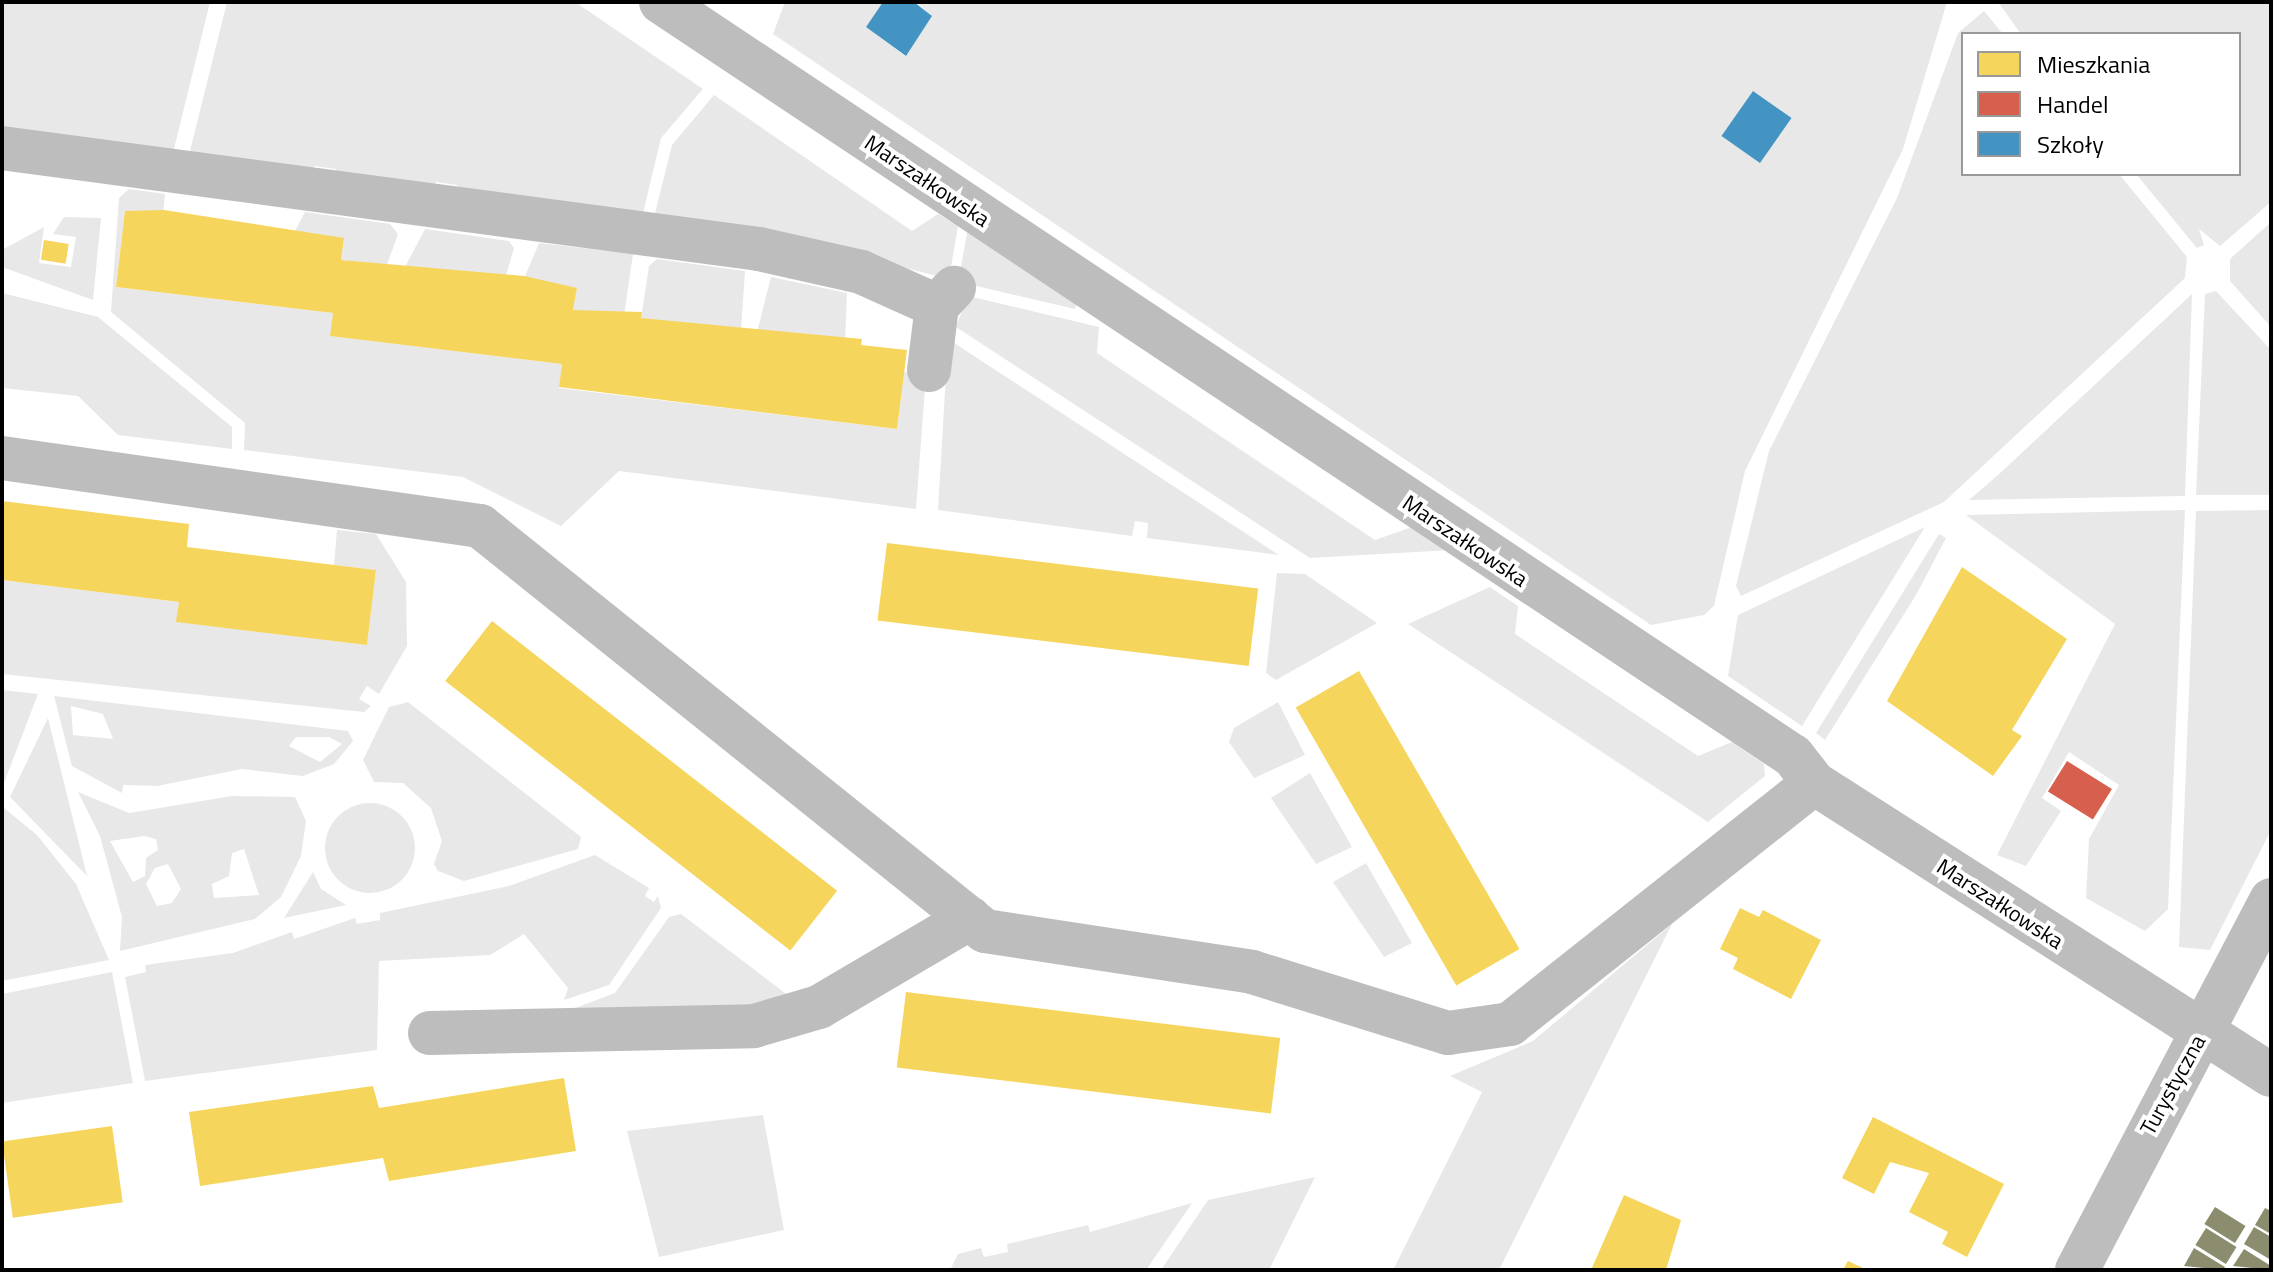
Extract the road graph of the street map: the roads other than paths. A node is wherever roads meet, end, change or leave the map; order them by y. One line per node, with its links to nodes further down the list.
1 (661, 2): 5 (street, Marszałkowska)
2 (2, 148): 3 (street)
3 (929, 370)
4 (2, 458): 7 (street)
5 (1814, 783): 7 (street); 9 (street, Marszałkowska)
6 (2271, 900): 9 (street, Turystyczna)
7 (970, 918): 8 (street)
8 (430, 1033)
9 (2202, 1033): 10 (street, Marszałkowska); 11 (street, Turystyczna)
10 (2271, 1075)
11 (2077, 1270)

